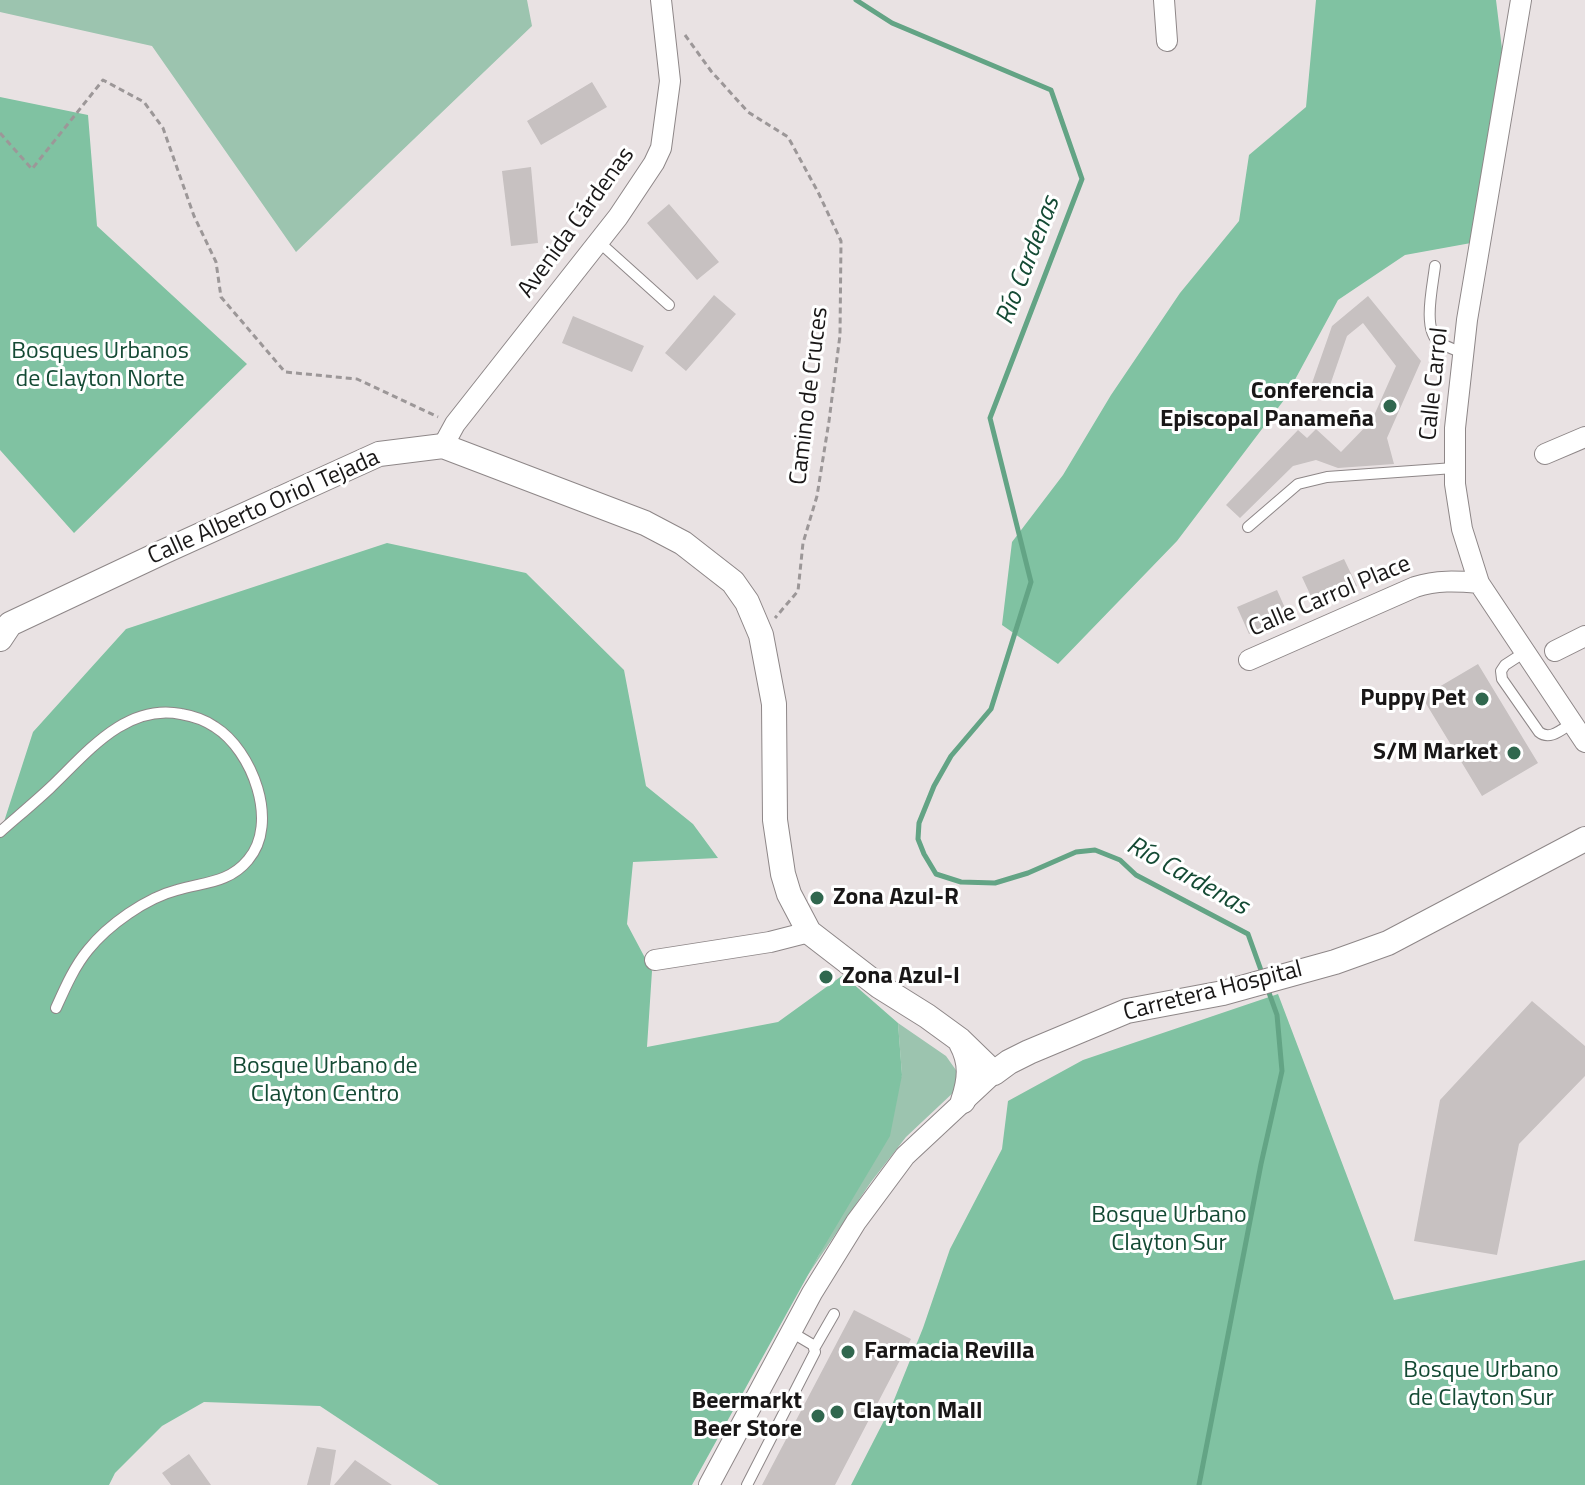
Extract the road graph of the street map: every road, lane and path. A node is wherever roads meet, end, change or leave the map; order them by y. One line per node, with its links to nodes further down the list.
1 (1164, 0): 4 (street)
2 (1521, 0): 9 (street, Calle Carrol)
3 (661, 2): 6 (street, Avenida Cárdenas); 16 (path, Camino de Cruces)
4 (1167, 41)
5 (0, 133): 10 (path)
6 (599, 242): 8 (lane); 10 (street, Avenida Cárdenas)
7 (1435, 266): 9 (lane)
8 (669, 305)
9 (1463, 353): 13 (street, Calle Carrol)
10 (449, 435): 18 (street, Calle Alberto Oriol Tejada); 26 (street, Calle Alberto Oriol Tejada)
11 (1585, 437): 12 (street)
12 (1545, 454)
13 (1454, 468): 14 (lane); 15 (street, Calle Carrol)
14 (1248, 527)
15 (1479, 583): 20 (street, Calle Carrol); 21 (street, Calle Carrol Place)
16 (772, 621)
17 (1585, 636): 19 (street)
18 (0, 639)
19 (1555, 651)
20 (1525, 652): 22 (street, Calle Carrol); 22 (lane)
21 (1249, 660)
22 (1572, 723): 23 (street, Calle Carrol)
23 (1585, 742)
24 (0, 832): 28 (lane)
25 (1585, 839): 30 (street, Carretera Hospital)
26 (809, 932): 27 (street); 29 (street, Calle Alberto Oriol Tejada)
27 (655, 960)
28 (56, 1008)
29 (960, 1040): 30 (street); 31 (street, Calle Alberto Oriol Tejada); 32 (street)
30 (1029, 1052): 31 (street, Carretera Hospital)
31 (994, 1073): 32 (street, Carretera Hospital)
32 (963, 1101): 34 (street, Carretera Hospital)
33 (834, 1314): 35 (lane)
34 (791, 1332): 35 (lane); 36 (street, Carretera Hospital)
35 (815, 1347): 37 (lane)
36 (709, 1485)
37 (747, 1485)

